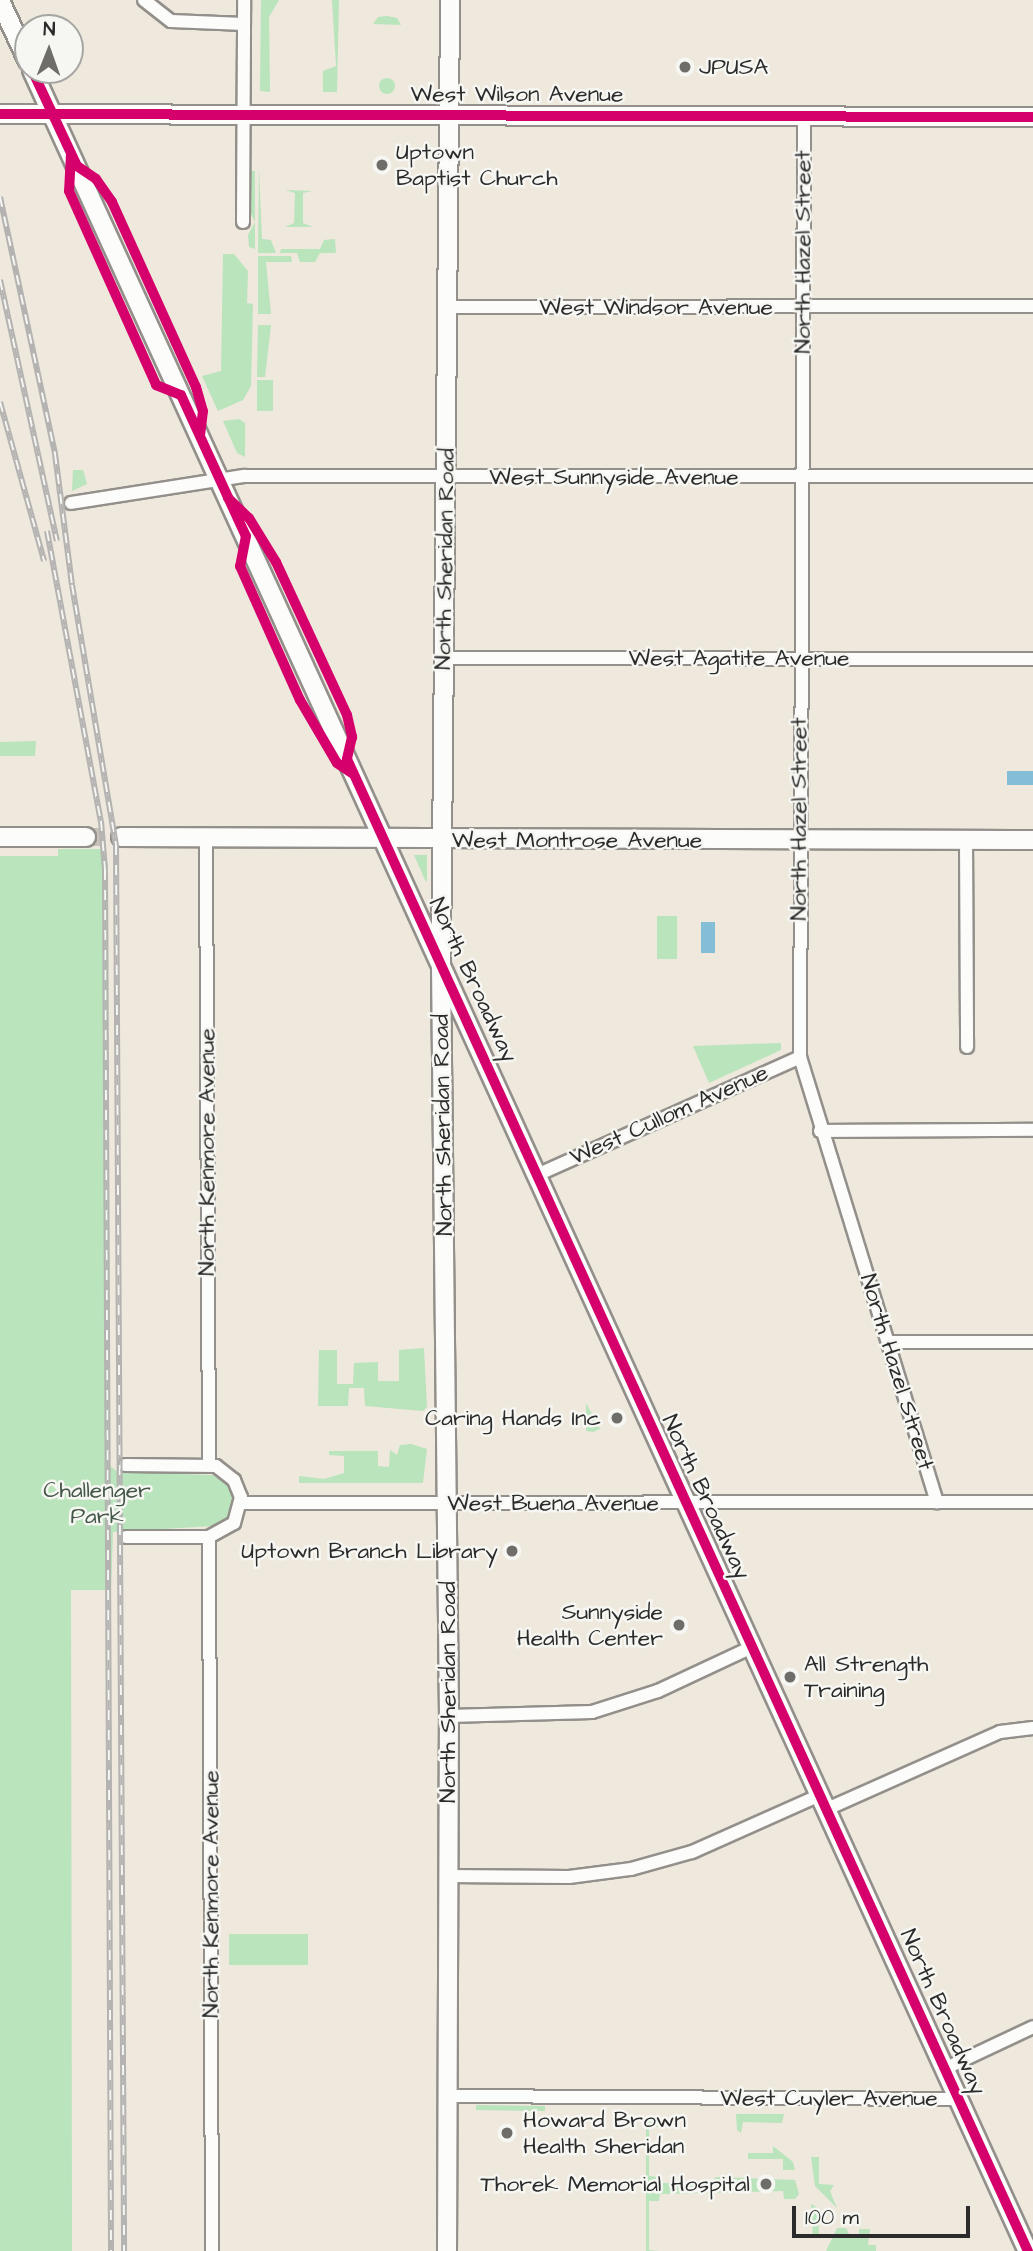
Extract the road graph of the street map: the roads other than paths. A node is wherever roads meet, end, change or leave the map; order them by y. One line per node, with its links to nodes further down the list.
1 (144, 0): 5 (street)
2 (244, 0): 5 (street)
3 (450, 0): 11 (main road, North Sheridan Road)
4 (0, 1): 6 (main road)
5 (244, 24): 10 (street)
6 (14, 31)
7 (39, 84): 9 (main road, North Broadway)
8 (0, 114): 9 (main road, West Wilson Avenue)
9 (53, 114): 10 (main road, West Wilson Avenue); 19 (main road, North Broadway)
10 (243, 115): 11 (main road, West Wilson Avenue); 14 (street)
11 (449, 115): 12 (main road, West Wilson Avenue); 16 (main road, North Sheridan Road)
12 (804, 116): 13 (main road, West Wilson Avenue); 17 (street, North Hazel Street)
13 (1033, 117)
14 (243, 222)
15 (1033, 306): 17 (street, West Windsor Avenue)
16 (447, 307): 17 (street, West Windsor Avenue); 20 (main road, North Sheridan Road)
17 (803, 307): 21 (street, North Hazel Street)
18 (1033, 476): 21 (street, West Sunnyside Avenue)
19 (219, 477): 20 (street, West Sunnyside Avenue); 22 (street, West Sunnyside Avenue); 30 (main road, North Broadway)
20 (446, 477): 21 (street, West Sunnyside Avenue); 23 (main road, North Sheridan Road)
21 (802, 477): 24 (street, North Hazel Street)
22 (71, 503)
23 (444, 657): 24 (street, West Agatite Avenue); 31 (main road, North Sheridan Road)
24 (800, 658): 25 (street, West Agatite Avenue); 34 (street, North Hazel Street)
25 (1033, 659)
26 (0, 837): 27 (main road)
27 (86, 837)
28 (121, 837): 29 (main road, West Montrose Avenue)
29 (206, 838): 30 (main road, West Montrose Avenue); 44 (street, North Kenmore Avenue)
30 (384, 839): 31 (main road, West Montrose Avenue); 35 (main road, North Broadway)
31 (443, 839): 34 (main road, West Montrose Avenue); 35 (main road, North Sheridan Road)
32 (966, 840): 33 (main road, West Montrose Avenue); 34 (main road, West Montrose Avenue); 36 (street)
33 (1033, 840)
34 (799, 841): 37 (street, North Hazel Street)
35 (442, 962): 40 (main road, North Broadway); 48 (main road, North Sheridan Road)
36 (967, 1047)
37 (800, 1057): 39 (street, North Hazel Street); 40 (street, West Cullom Avenue)
38 (1033, 1130): 39 (street)
39 (820, 1131): 41 (street, North Hazel Street)
40 (539, 1174): 49 (main road, North Broadway)
41 (889, 1342): 42 (street); 45 (street, North Hazel Street)
42 (1033, 1342)
43 (125, 1465): 44 (street)
44 (209, 1465): 47 (street)
45 (937, 1502): 46 (street, West Buena Avenue); 49 (street, West Buena Avenue)
46 (1033, 1502)
47 (241, 1503): 48 (street, West Buena Avenue); 51 (street)
48 (447, 1503): 49 (street, West Buena Avenue); 53 (main road, North Sheridan Road)
49 (684, 1503): 52 (main road, North Broadway)
50 (126, 1537): 51 (street)
51 (209, 1538): 61 (street, North Kenmore Avenue)
52 (752, 1647): 53 (street); 55 (main road, North Broadway)
53 (449, 1716): 56 (main road, North Sheridan Road)
54 (1033, 1728): 55 (street)
55 (824, 1802): 56 (street); 58 (main road, North Broadway)
56 (447, 1876): 59 (main road, North Sheridan Road)
57 (1033, 2026): 58 (street, West Cuyler Avenue)
58 (946, 2068): 60 (main road, North Broadway)
59 (447, 2096): 60 (street, West Cuyler Avenue); 62 (main road, North Sheridan Road)
60 (959, 2099): 63 (main road, North Broadway)
61 (212, 2251)
62 (447, 2251)
63 (1028, 2251)

